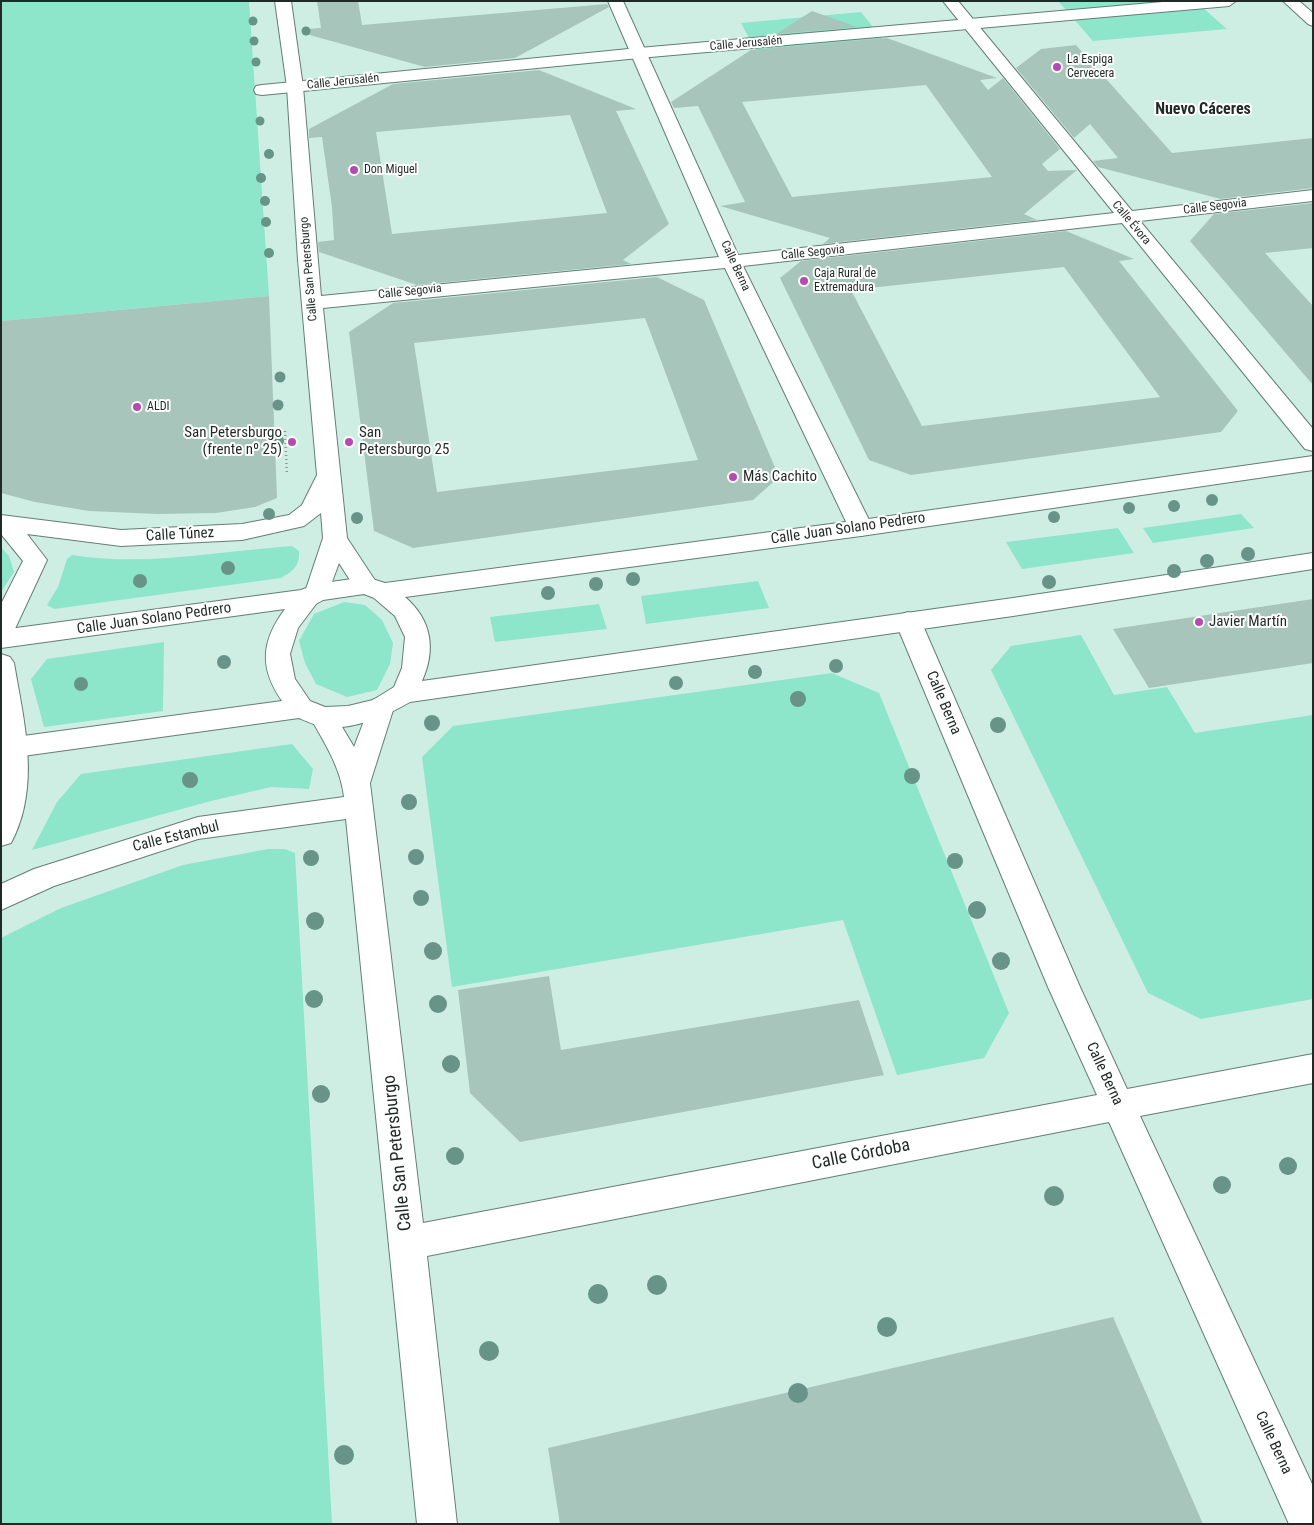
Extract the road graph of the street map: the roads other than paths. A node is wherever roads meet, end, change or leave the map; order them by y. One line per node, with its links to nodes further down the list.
1 (283, 1): 9 (street, Calle San Petersburgo)
2 (615, 1): 8 (street, Calle Berna)
3 (950, 1): 7 (street, Calle Évora)
4 (1229, 1): 7 (street, Calle Jerusalén)
5 (1290, 1): 6 (street)
6 (1313, 21)
7 (969, 24): 8 (street, Calle Jerusalén); 12 (street, Calle Évora)
8 (639, 53): 9 (street, Calle Jerusalén); 13 (street, Calle Berna)
9 (294, 87): 10 (street, Calle Jerusalén); 14 (street, Calle San Petersburgo)
10 (262, 90)
11 (1313, 195): 12 (street, Calle Segovia)
12 (1126, 218): 13 (street, Calle Segovia); 15 (street, Calle Évora)
13 (731, 261): 14 (street, Calle Segovia); 19 (street, Calle Berna)
14 (312, 303): 17 (street, Calle San Petersburgo)
15 (1313, 444)
16 (1313, 463): 19 (street, Calle Juan Solano Pedrero)
17 (328, 476): 18 (street, Calle Túnez); 20 (street, Calle San Petersburgo)
18 (4, 523): 25 (street, Calle Túnez)
19 (862, 528): 22 (street, Calle Juan Solano Pedrero)
20 (334, 538): 22 (street, Calle San Petersburgo); 23 (street, Calle San Petersburgo)
21 (1313, 561): 24 (street)
22 (375, 588): 23 (street); 28 (street)
23 (312, 595): 26 (street, Calle Juan Solano Pedrero); 29 (street)
24 (908, 621): 28 (street); 35 (street, Calle Berna)
25 (1, 631)
26 (1, 639)
27 (1, 664): 30 (street)
28 (393, 700): 29 (street); 31 (street, Calle San Petersburgo)
29 (312, 713): 30 (street); 31 (street, Calle San Petersburgo)
30 (8, 748): 32 (street)
31 (357, 794): 33 (street, Calle Estambul); 36 (street, Calle San Petersburgo)
32 (1, 835)
33 (1, 898)
34 (1313, 1068): 35 (street, Calle Córdoba)
35 (1119, 1105): 36 (street, Calle Córdoba); 38 (street, Calle Berna)
36 (408, 1243): 37 (street, Calle San Petersburgo)
37 (437, 1524)
38 (1310, 1524)

